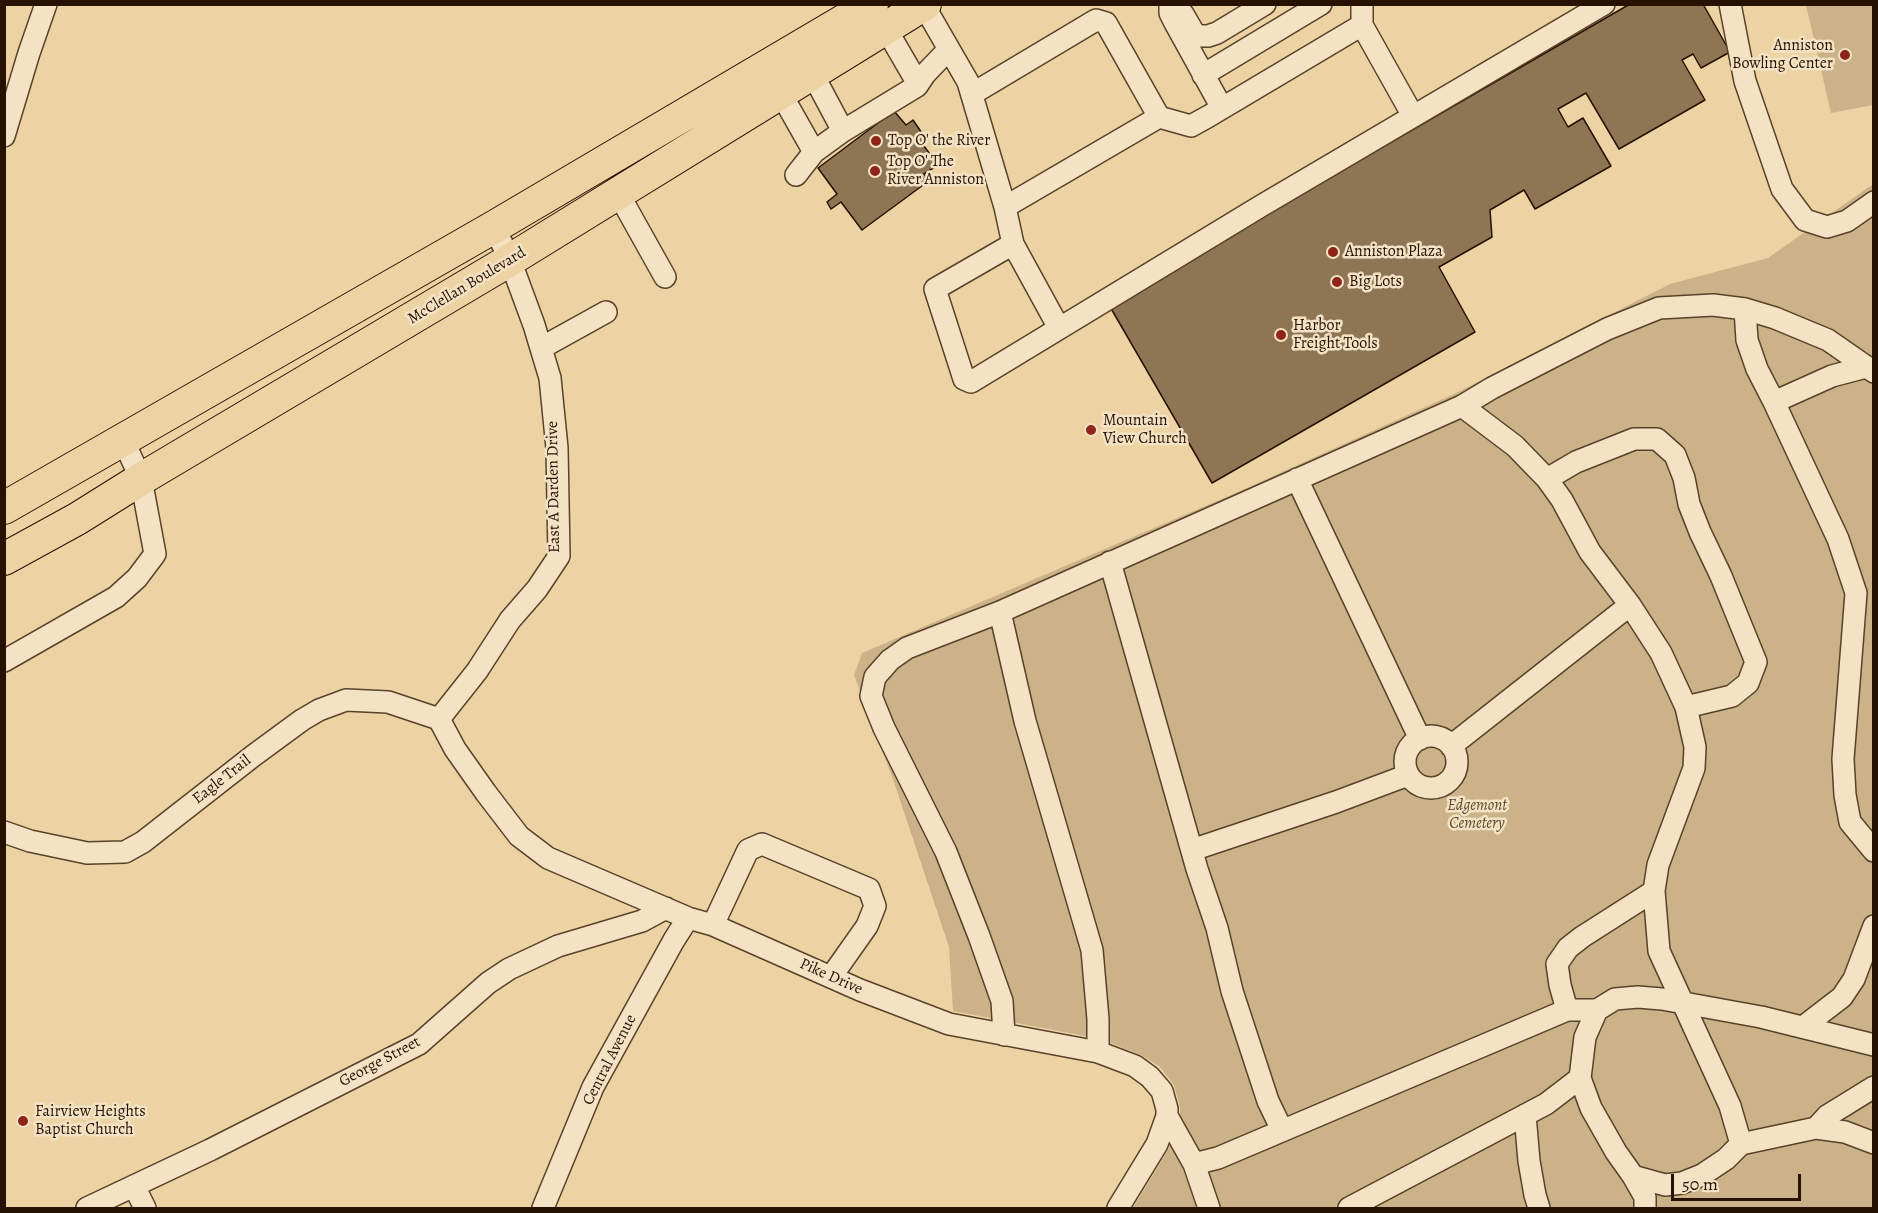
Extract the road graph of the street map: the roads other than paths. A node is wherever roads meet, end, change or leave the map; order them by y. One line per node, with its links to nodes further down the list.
1 (46, 4): 21 (street)
2 (1170, 4): 13 (street)
3 (1181, 4): 4 (street)
4 (1265, 4)
5 (1604, 4): 18 (street)
6 (1730, 4): 25 (street)
7 (924, 5): 9 (highway, McClellan Boulevard); 11 (street)
8 (1310, 7): 13 (street)
9 (867, 12): 12 (highway, McClellan Boulevard); 14 (street); 27 (highway, McClellan Boulevard)
10 (1362, 15): 17 (street); 18 (street)
11 (949, 49): 14 (street); 16 (street)
12 (812, 73): 15 (highway, McClellan Boulevard); 20 (street)
13 (1203, 75): 17 (street)
14 (917, 87): 20 (street)
15 (780, 92): 22 (street); 24 (highway, McClellan Boulevard)
16 (972, 94): 19 (street); 26 (street)
17 (1222, 108): 19 (street)
18 (1413, 116): 33 (street)
19 (1159, 117): 26 (street)
20 (843, 131): 22 (street)
21 (4, 136)
22 (814, 152): 23 (street)
23 (796, 175)
24 (618, 193): 29 (highway, McClellan Boulevard); 30 (street)
25 (1874, 202)
26 (1005, 207): 28 (street)
27 (494, 227): 29 (street, East A Darden Drive); 38 (highway, McClellan Boulevard)
28 (1013, 244): 33 (street); 33 (street)
29 (510, 260): 34 (street, East A Darden Drive); 39 (highway, McClellan Boulevard)
30 (665, 277)
31 (1745, 309): 35 (street); 36 (street); 37 (street)
32 (606, 312): 34 (street)
33 (1059, 328)
34 (541, 348): 50 (street, East A Darden Drive)
35 (1870, 369): 36 (street)
36 (1774, 402): 45 (street)
37 (1462, 406): 40 (street); 41 (street)
38 (123, 440): 39 (street); 42 (highway, McClellan Boulevard)
39 (141, 479): 43 (highway, McClellan Boulevard); 48 (street)
40 (1298, 479): 44 (street); 51 (street)
41 (1547, 479): 46 (street); 49 (street)
42 (4, 508)
43 (4, 559)
44 (1110, 562): 47 (street); 55 (street)
45 (1865, 592): 56 (street)
46 (1630, 605): 49 (street); 52 (street)
47 (999, 612): 67 (street); 69 (street)
48 (4, 661)
49 (1686, 707): 57 (street)
50 (439, 719): 54 (street, Eagle Trail); 58 (street, Pike Drive)
51 (1420, 739): 52 (street); 53 (street)
52 (1451, 746): 53 (street)
53 (1408, 775): 55 (street)
54 (4, 832)
55 (1192, 850): 75 (street)
56 (1874, 851)
57 (1654, 891): 63 (street); 64 (street)
58 (666, 908): 59 (street, Pike Drive); 80 (street, George Street)
59 (688, 918): 60 (street, Pike Drive); 83 (street, Central Avenue)
60 (713, 925): 62 (street, Pike Drive); 62 (street)
61 (1874, 926): 66 (street)
62 (831, 976): 67 (street, Pike Drive)
63 (1685, 1005): 65 (street); 66 (street); 77 (street)
64 (1567, 1010): 65 (street); 75 (street)
65 (1597, 1010): 70 (street)
66 (1803, 1027): 68 (street)
67 (1004, 1035): 69 (street, Pike Drive)
68 (1874, 1045)
69 (1098, 1052): 73 (street, Pike Drive)
70 (1580, 1078): 72 (street); 79 (street)
71 (1874, 1087): 74 (street)
72 (1525, 1115): 86 (street); 87 (street)
73 (1167, 1116): 78 (street, Pike Drive); 84 (street)
74 (1816, 1128): 76 (street); 77 (street)
75 (1282, 1130): 78 (street)
76 (1874, 1143)
77 (1741, 1144): 79 (street)
78 (1194, 1164): 85 (street, Pike Drive)
79 (1633, 1176): 88 (street)
80 (134, 1186): 81 (street, George Street); 82 (street)
81 (87, 1209)
82 (145, 1209)
83 (543, 1209)
84 (1118, 1209)
85 (1209, 1209)
86 (1349, 1209)
87 (1539, 1209)
88 (1645, 1209)

